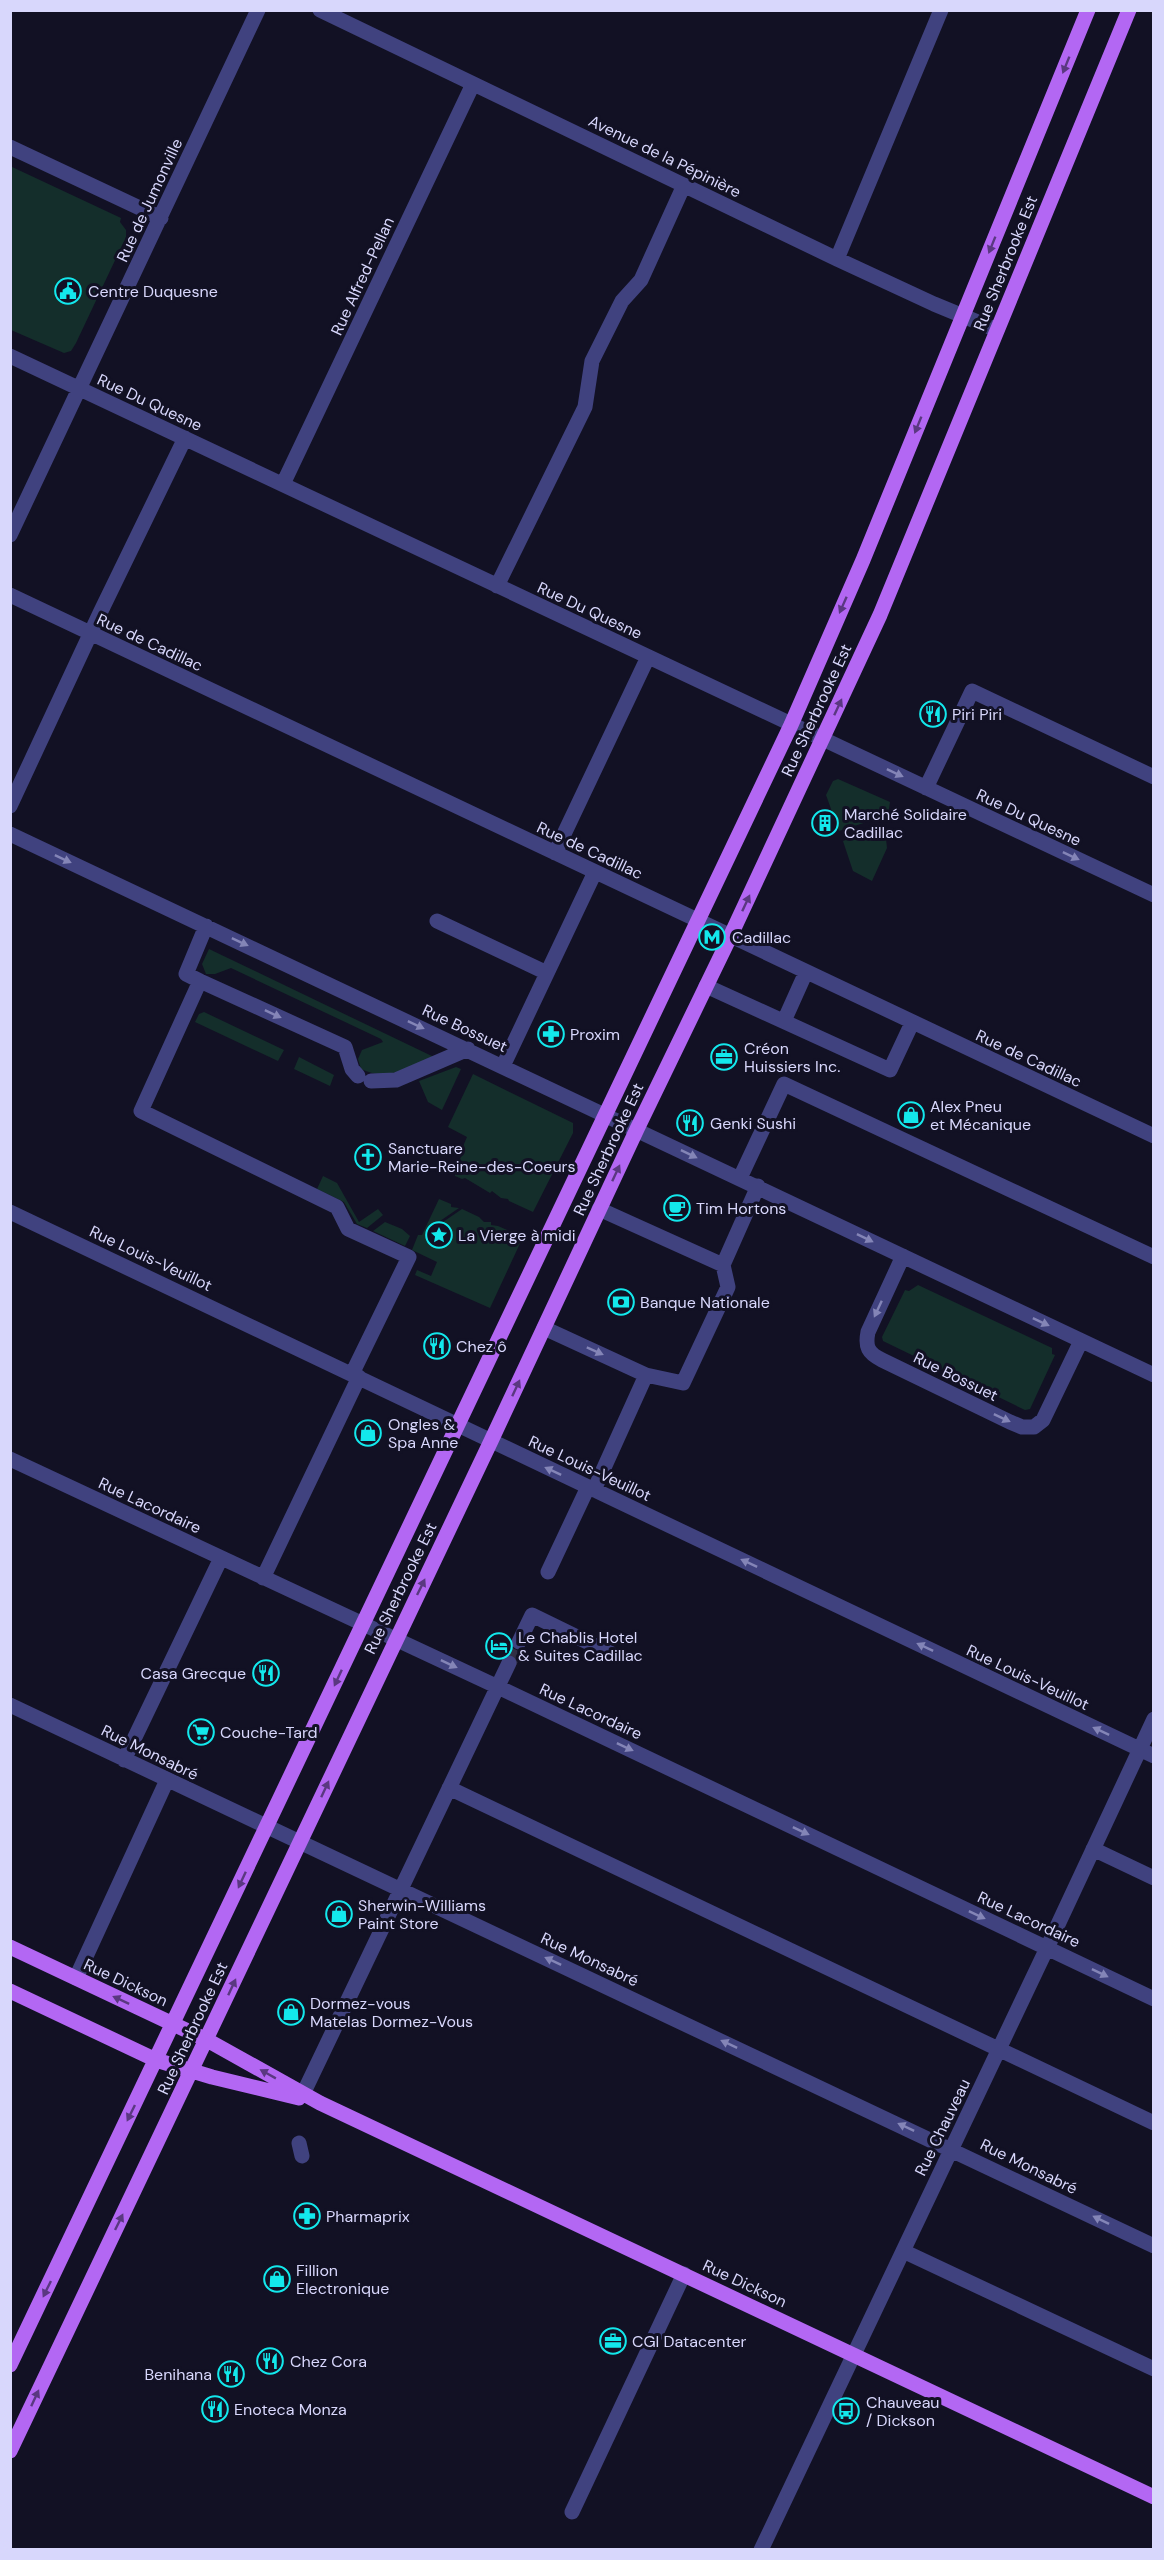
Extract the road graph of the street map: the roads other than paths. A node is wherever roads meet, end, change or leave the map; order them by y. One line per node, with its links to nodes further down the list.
1 (258, 10): 9 (street, Rue de Jumonville)
2 (320, 10): 6 (street, Avenue de la Pépinière)
3 (941, 10): 10 (street)
4 (1088, 10): 11 (main road, Rue Sherbrooke Est, one-way to 11)
5 (1129, 10): 12 (main road, Rue Sherbrooke Est)
6 (473, 84): 8 (street, Avenue de la Pépinière); 16 (street, Rue Alfred-Pellan)
7 (10, 147): 9 (street)
8 (684, 185): 10 (street, Avenue de la Pépinière); 18 (street)
9 (161, 218): 14 (street, Rue de Jumonville)
10 (837, 259): 11 (street, Avenue de la Pépinière)
11 (963, 316): 12 (street, Avenue de la Pépinière); 22 (main road, Rue Sherbrooke Est, one-way to 22)
12 (997, 330): 23 (main road, Rue Sherbrooke Est, one-way to 12)
13 (10, 356): 14 (street, Rue Du Quesne)
14 (80, 389): 15 (street, Rue Du Quesne); 17 (street, Rue de Jumonville)
15 (185, 438): 16 (street, Rue Du Quesne); 20 (street)
16 (283, 484): 18 (street, Rue Du Quesne)
17 (10, 535)
18 (497, 585): 21 (street, Rue Du Quesne)
19 (10, 595): 20 (street, Rue de Cadillac)
20 (91, 634): 26 (street); 28 (street, Rue de Cadillac)
21 (648, 657): 22 (street, Rue Du Quesne); 28 (street)
22 (790, 725): 23 (street, Rue Du Quesne); 32 (main road, Rue Sherbrooke Est)
23 (823, 740): 25 (street, Rue Du Quesne, one-way to 25); 34 (main road, Rue Sherbrooke Est, one-way to 23)
24 (1154, 777): 25 (street)
25 (926, 788): 30 (street, Rue Du Quesne, one-way to 30)
26 (10, 806)
27 (10, 834): 33 (street, Rue Bossuet, one-way to 33)
28 (555, 853): 29 (street, Rue de Cadillac)
29 (595, 872): 32 (street, Rue de Cadillac); 36 (street)
30 (1154, 895)
31 (437, 921): 36 (street)
32 (697, 921): 34 (street, Rue de Cadillac); 43 (main road, Rue Sherbrooke Est)
33 (206, 926): 37 (street); 41 (street, Rue Bossuet, one-way to 41)
34 (730, 937): 35 (street, Rue de Cadillac); 38 (main road, Rue Sherbrooke Est)
35 (806, 972): 39 (street); 40 (street, Rue de Cadillac)
36 (547, 973): 42 (street)
37 (200, 981): 41 (street, one-way to 41); 55 (street)
38 (706, 986): 39 (street); 44 (main road, Rue Sherbrooke Est)
39 (784, 1021): 40 (street)
40 (912, 1023): 45 (street, Rue de Cadillac)
41 (468, 1049): 42 (street, Rue Bossuet)
42 (504, 1066): 43 (street, Rue Bossuet)
43 (606, 1114): 44 (street, Rue Bossuet); 58 (main road, Rue Sherbrooke Est)
44 (637, 1129): 46 (street, Rue Bossuet, one-way to 46); 48 (main road, Rue Sherbrooke Est, one-way to 44)
45 (1154, 1136)
46 (740, 1178): 47 (street, Rue Bossuet); 51 (street)
47 (758, 1186): 50 (street, Rue Bossuet, one-way to 50); 52 (street)
48 (599, 1209): 52 (street); 53 (main road, Rue Sherbrooke Est)
49 (10, 1212): 55 (street, Rue Louis-Veuillot)
50 (903, 1256): 54 (street, Rue Bossuet, one-way to 54); 54 (street, Rue Bossuet, one-way to 54)
51 (1154, 1257)
52 (723, 1265): 56 (street)
53 (544, 1328): 56 (street, one-way to 56); 59 (main road, Rue Sherbrooke Est, one-way to 53)
54 (1081, 1341): 57 (street, Rue Bossuet)
55 (356, 1375): 58 (street, Rue Louis-Veuillot); 64 (street)
56 (646, 1375): 61 (street)
57 (1154, 1375)
58 (458, 1425): 59 (street, Rue Louis-Veuillot); 65 (main road, Rue Sherbrooke Est)
59 (491, 1441): 61 (street, Rue Louis-Veuillot, one-way to 59); 66 (main road, Rue Sherbrooke Est, one-way to 59)
60 (10, 1459): 62 (street, Rue Lacordaire)
61 (591, 1488): 63 (street); 73 (street, Rue Louis-Veuillot, one-way to 61)
62 (221, 1558): 64 (street, Rue Lacordaire); 75 (street)
63 (548, 1572)
64 (263, 1578): 65 (street, Rue Lacordaire)
65 (363, 1625): 66 (street, Rue Lacordaire); 78 (main road, Rue Sherbrooke Est, one-way to 78)
66 (396, 1639): 70 (street, Rue Lacordaire, one-way to 70); 79 (main road, Rue Sherbrooke Est, one-way to 66)
67 (519, 1642): 68 (street)
68 (614, 1654)
69 (509, 1663): 70 (street)
70 (498, 1687): 77 (street); 84 (street, Rue Lacordaire, one-way to 84)
71 (10, 1705): 75 (street, Rue Monsabré)
72 (1154, 1719): 73 (street, Rue Chauveau)
73 (1139, 1749): 74 (street, Rue Louis-Veuillot); 80 (street, Rue Chauveau)
74 (1154, 1756)
75 (124, 1760): 76 (street, Rue Monsabré)
76 (167, 1780): 78 (street, Rue Monsabré); 85 (street)
77 (449, 1788): 82 (street); 90 (street)
78 (267, 1827): 79 (street, Rue Monsabré); 88 (main road, Rue Sherbrooke Est, one-way to 88)
79 (300, 1842): 82 (street, Rue Monsabré); 89 (main road, Rue Sherbrooke Est, one-way to 79)
80 (1093, 1849): 81 (street); 84 (street, Rue Chauveau)
81 (1154, 1878)
82 (400, 1889): 93 (street); 96 (street, Rue Monsabré, one-way to 82)
83 (10, 1947): 85 (main road, Rue Dickson)
84 (1047, 1948): 87 (street, Rue Lacordaire, one-way to 87); 90 (street, Rue Chauveau)
85 (76, 1978): 88 (main road, Rue Dickson, one-way to 85)
86 (10, 1991): 91 (main road, Rue Dickson)
87 (1154, 1999)
88 (174, 2025): 89 (main road, Rue Dickson); 91 (main road, Rue Sherbrooke Est)
89 (207, 2040): 92 (main road, Rue Sherbrooke Est); 93 (main road, Rue Dickson, one-way to 89)
90 (1000, 2049): 95 (street); 96 (street, Rue Chauveau)
91 (156, 2060): 92 (main road, Rue Dickson); 101 (main road, Rue Sherbrooke Est, one-way to 101)
92 (192, 2071): 94 (main road, Rue Dickson); 103 (main road, Rue Sherbrooke Est, one-way to 92)
93 (303, 2094): 94 (main road, Rue Dickson)
94 (320, 2103): 99 (main road, Rue Dickson)
95 (1154, 2122)
96 (952, 2149): 97 (street, Rue Monsabré, one-way to 96); 98 (street, Rue Chauveau)
97 (1154, 2246)
98 (903, 2251): 100 (street, Rue Chauveau); 102 (street)
99 (684, 2274): 100 (main road, Rue Dickson); 105 (street)
100 (853, 2354): 104 (main road, Rue Dickson); 106 (street, Rue Chauveau)
101 (10, 2365)
102 (1154, 2369)
103 (10, 2451)
104 (1154, 2497)
105 (572, 2512)
106 (761, 2550)

